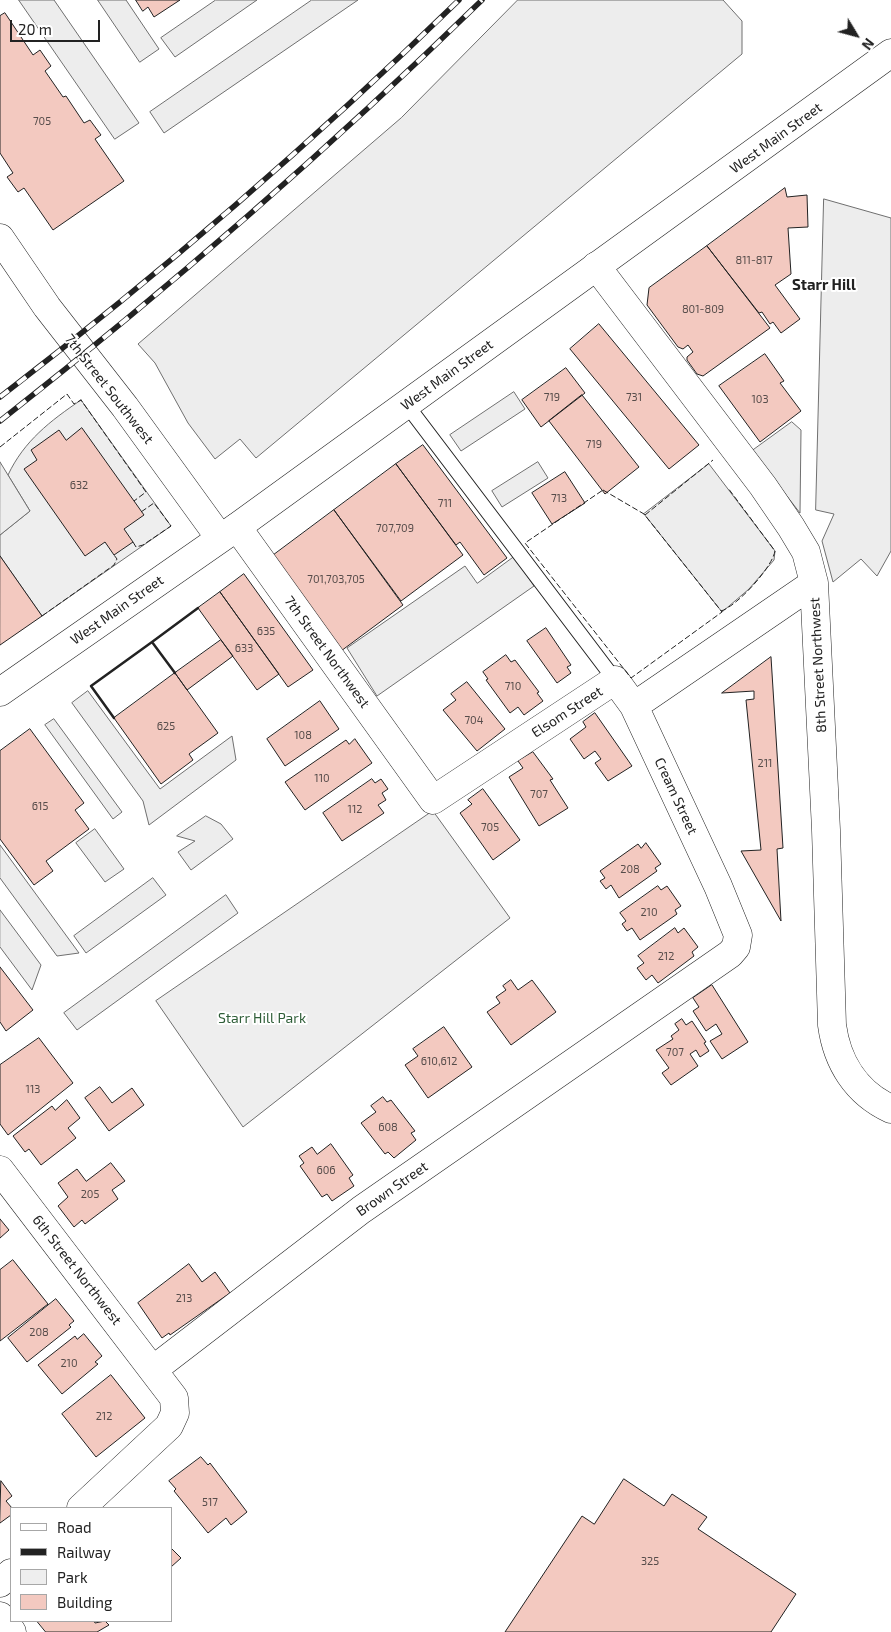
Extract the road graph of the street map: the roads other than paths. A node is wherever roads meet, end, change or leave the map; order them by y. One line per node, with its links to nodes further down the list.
1 (891, 53): 3 (street, West Main Street)
2 (0, 238): 5 (street, 7th Street Southwest)
3 (596, 266): 4 (street, West Main Street); 6 (street, 8th Street Northwest)
4 (406, 404): 5 (street, West Main Street); 7 (lane)
5 (229, 532): 8 (street, West Main Street); 10 (street, 7th Street Northwest)
6 (814, 583): 9 (street); 12 (street, 8th Street Northwest)
7 (615, 680): 9 (street, Elsom Street); 10 (street, Elsom Street)
8 (0, 692)
9 (634, 706): 11 (street, Cream Street)
10 (416, 777)
11 (718, 886): 14 (street, Brown Street)
12 (891, 1109)
13 (0, 1170): 14 (street, 6th Street Northwest)
14 (154, 1369): 15 (street)
15 (82, 1507)
16 (10, 1574): 17 (street)
17 (0, 1583)
18 (0, 1616): 19 (street)
19 (12, 1632)

